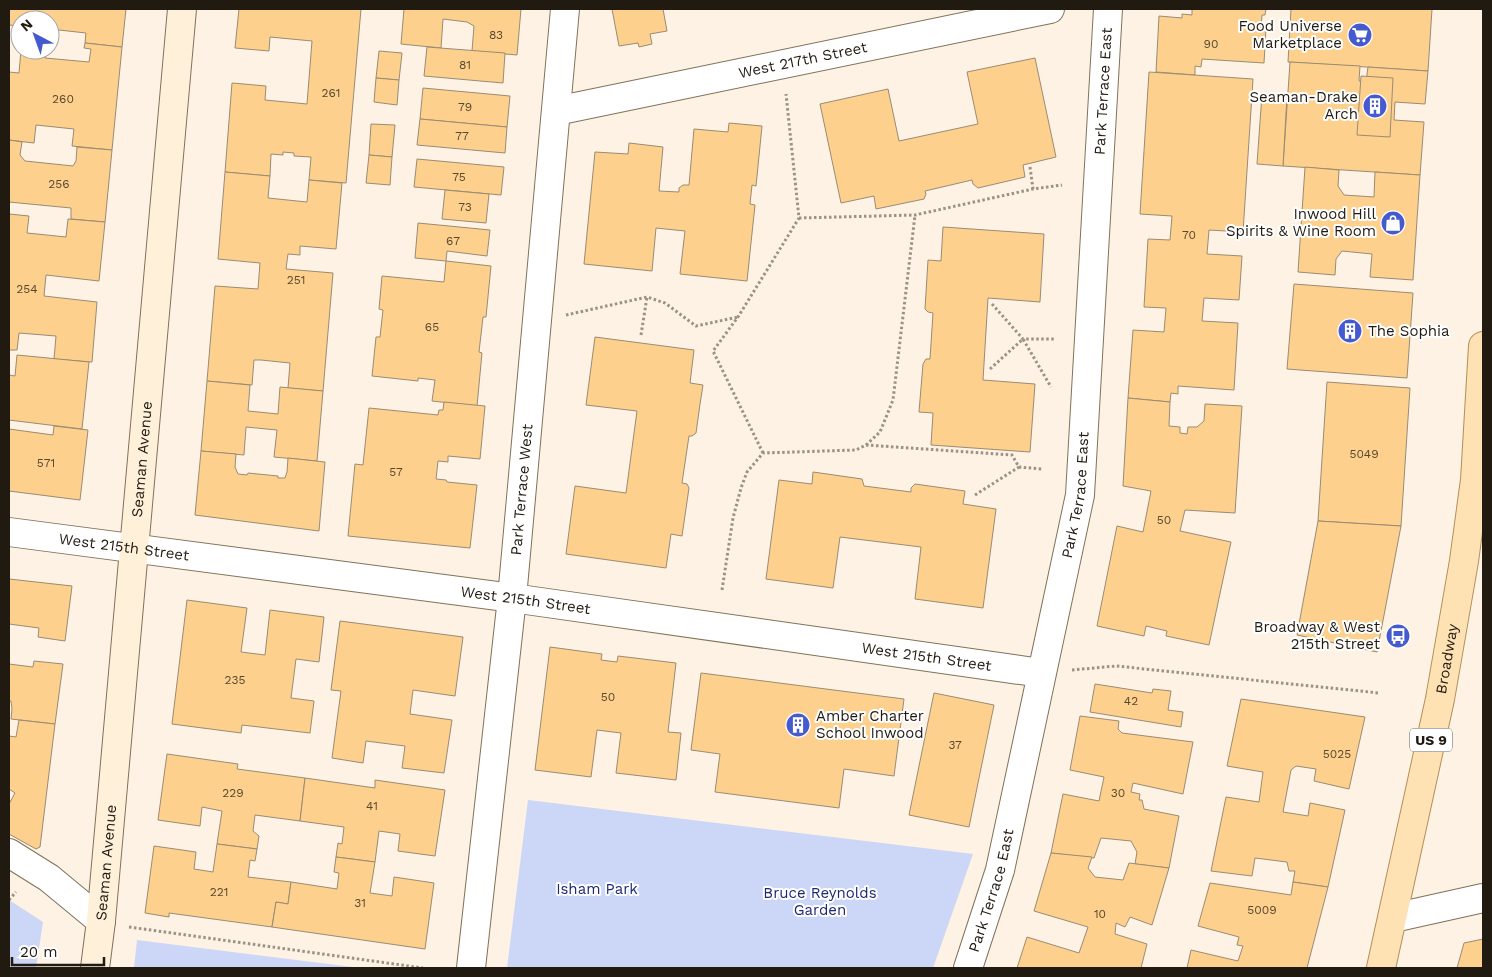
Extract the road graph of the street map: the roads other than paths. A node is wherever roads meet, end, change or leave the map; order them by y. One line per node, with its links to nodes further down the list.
1 (182, 9): 9 (street, Seaman Avenue)
2 (565, 9): 5 (street, Park Terrace West)
3 (1050, 9): 5 (street, West 217th Street)
4 (1108, 9): 11 (street, Park Terrace East)
5 (556, 111): 10 (street, Park Terrace West)
6 (1483, 346): 7 (main road, Broadway / US 9)
7 (1479, 480): 14 (main road, Broadway / US 9)
8 (9, 532): 9 (street, West 215th Street)
9 (135, 548): 10 (street, West 215th Street); 15 (street, Seaman Avenue)
10 (512, 598): 11 (street, West 215th Street); 17 (street, Park Terrace West)
11 (1041, 673): 18 (street, Park Terrace East)
12 (9, 853): 15 (street)
13 (1483, 898): 14 (street)
14 (1393, 918): 19 (main road, Broadway / US 9)
15 (101, 921): 16 (street, Seaman Avenue)
16 (95, 968)
17 (471, 968)
18 (968, 968)
19 (1381, 968)

